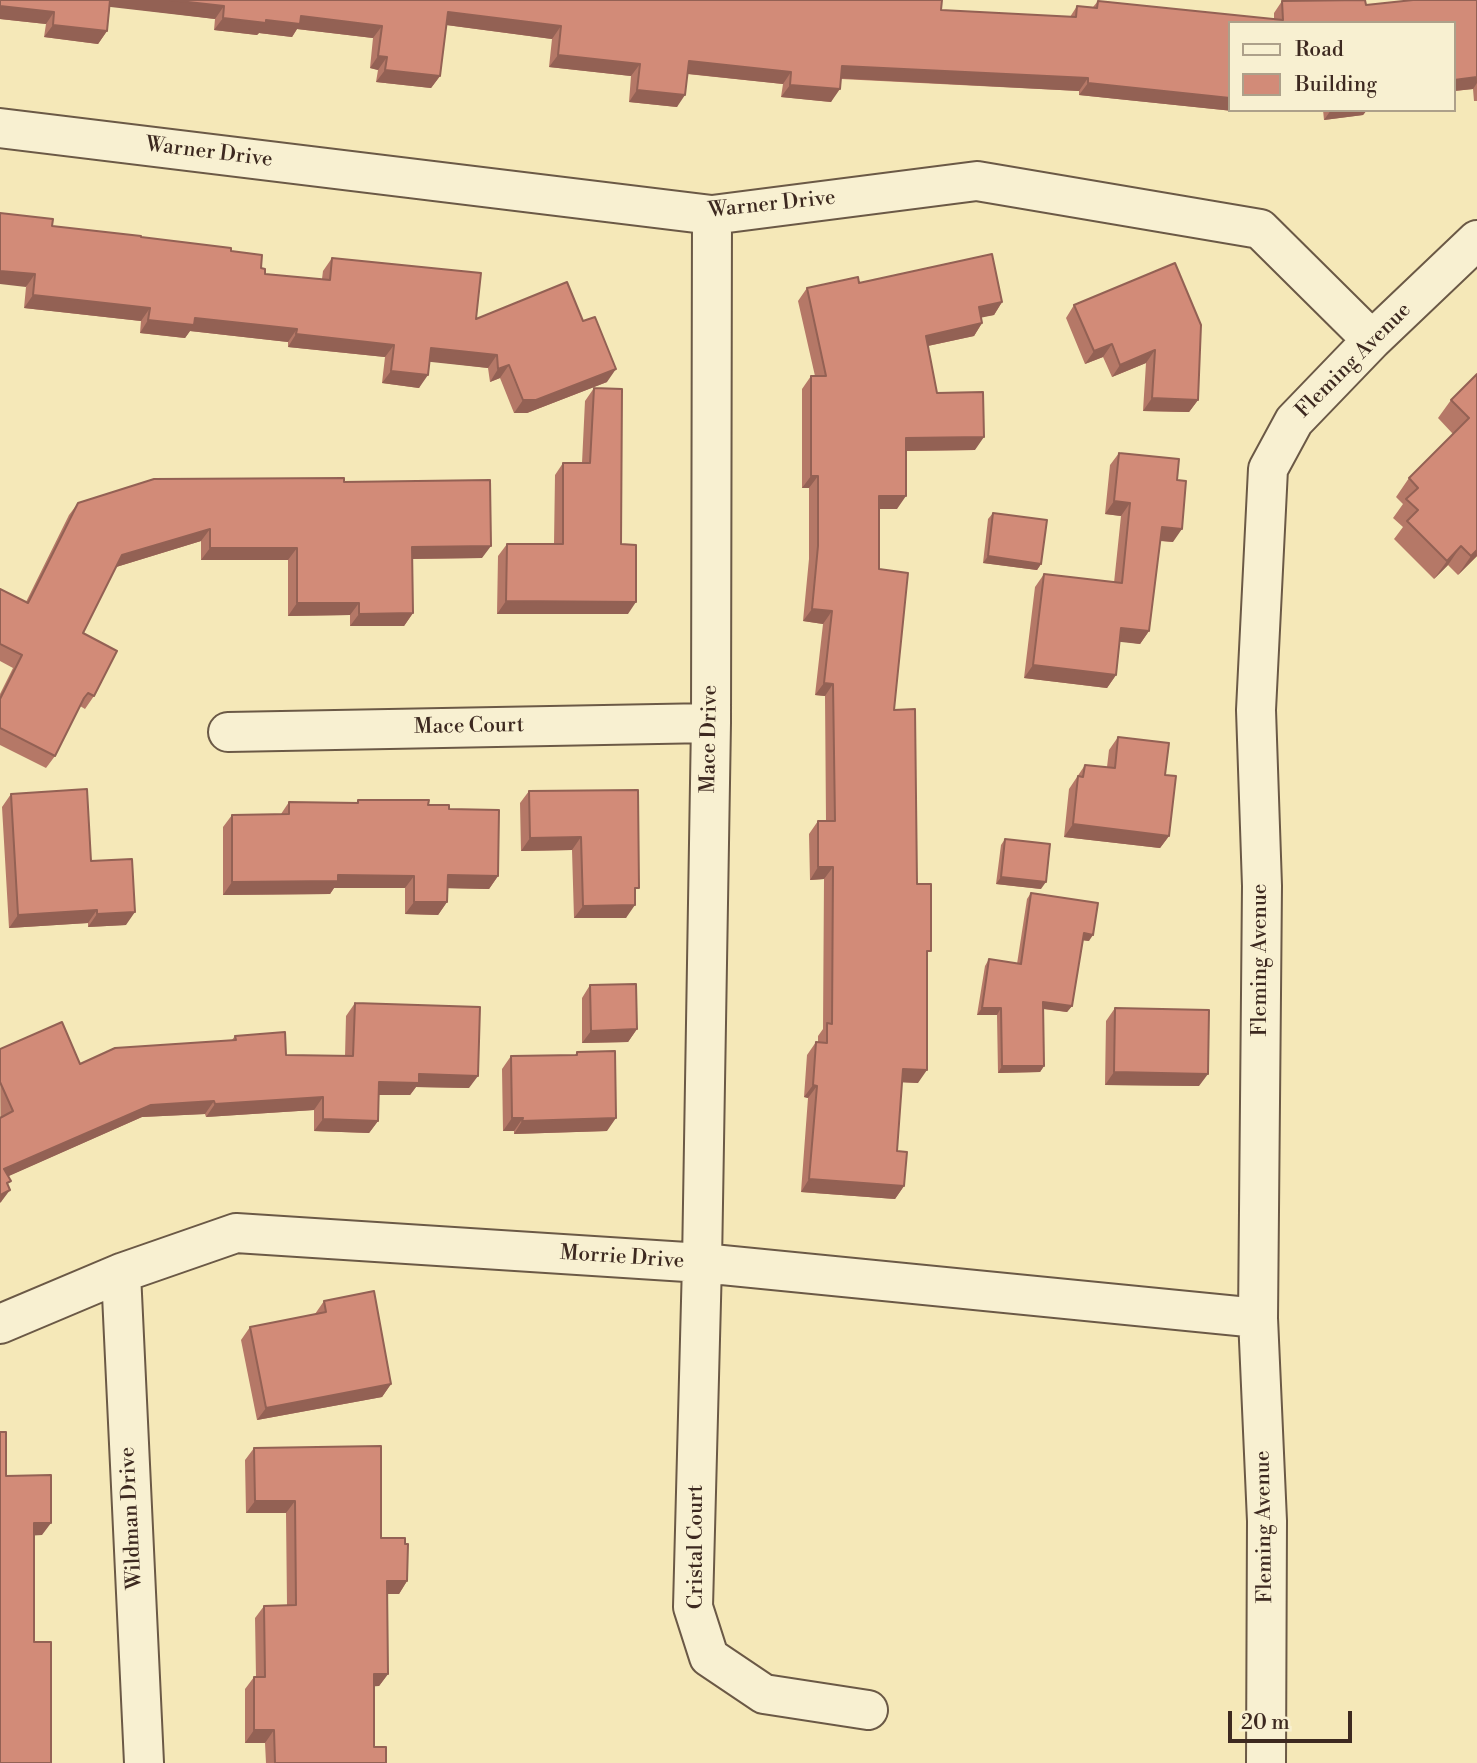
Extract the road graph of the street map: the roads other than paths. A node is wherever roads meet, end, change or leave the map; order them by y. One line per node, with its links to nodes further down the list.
1 (0, 128): 2 (street, Warner Drive)
2 (712, 215): 4 (street, Warner Drive); 5 (street, Mace Drive)
3 (1477, 240): 4 (street, Fleming Avenue)
4 (1372, 340): 9 (street, Fleming Avenue)
5 (711, 723): 6 (street, Mace Court); 7 (street, Mace Drive)
6 (228, 732)
7 (702, 1263): 8 (street, Morrie Drive); 9 (street, Morrie Drive); 11 (street, Cristal Court)
8 (121, 1273): 10 (street, Morrie Drive); 12 (street, Wildman Drive)
9 (1258, 1318): 13 (street, Fleming Avenue)
10 (0, 1324)
11 (868, 1710)
12 (144, 1763)
13 (1266, 1763)

